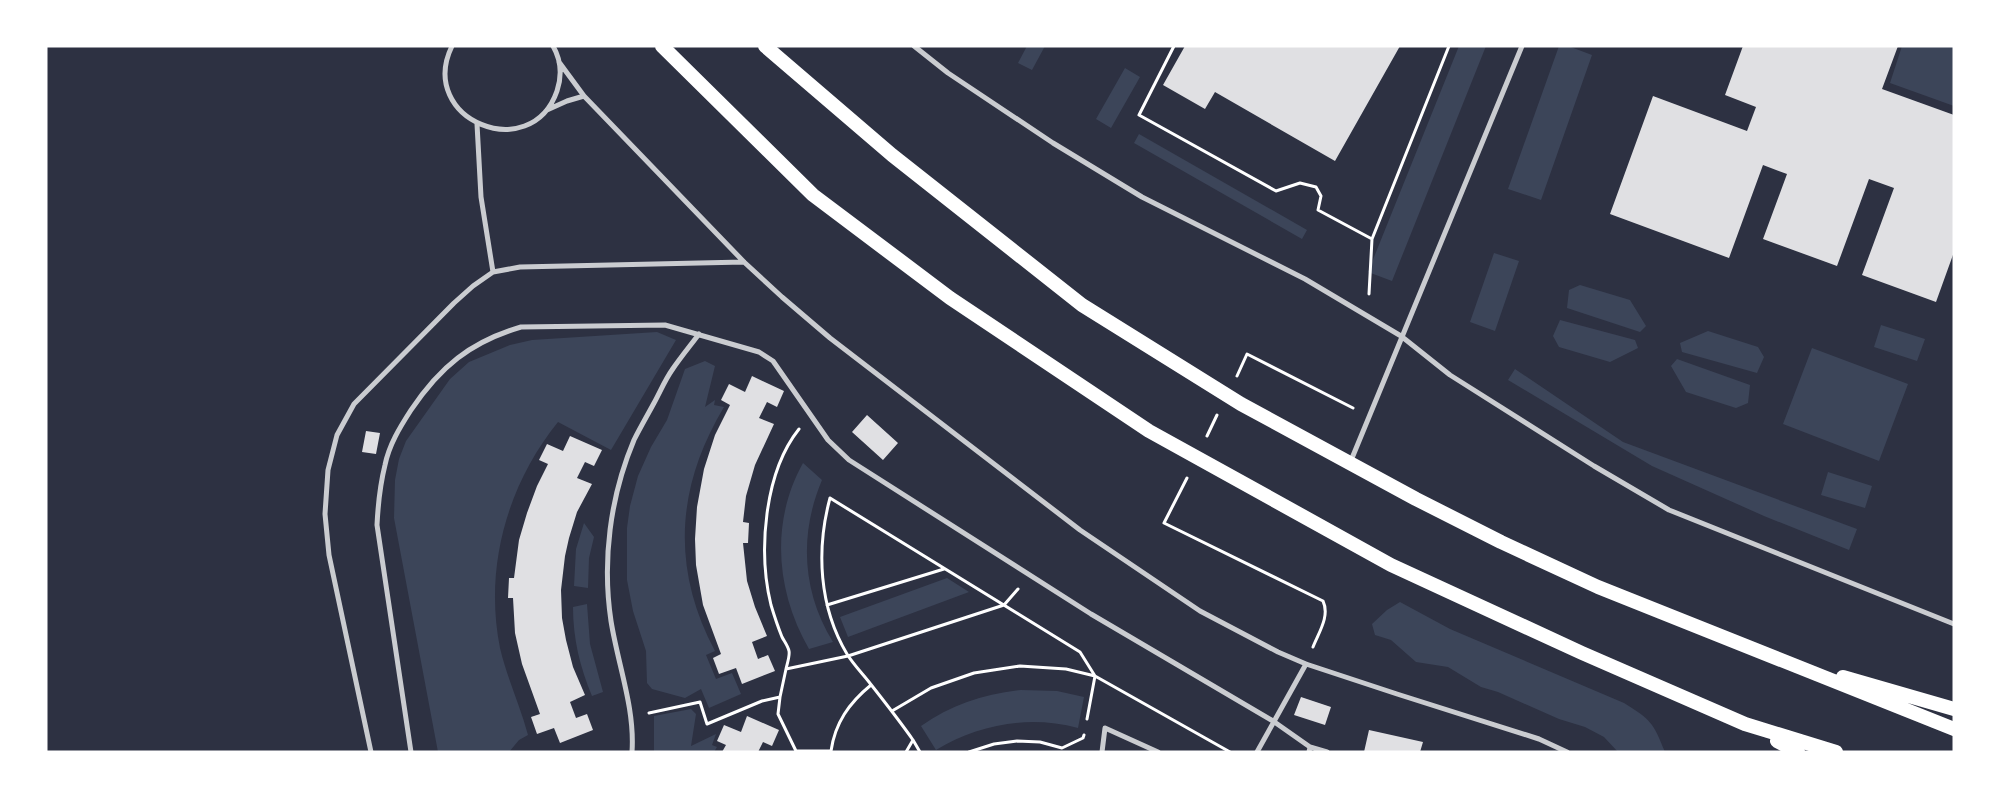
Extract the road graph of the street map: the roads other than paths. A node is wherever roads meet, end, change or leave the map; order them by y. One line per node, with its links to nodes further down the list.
1 (452, 46): 10 (street)
2 (553, 46): 7 (street)
3 (662, 46): 21 (highway)
4 (764, 46): 15 (highway)
5 (914, 46): 14 (street)
6 (1522, 46): 14 (street)
7 (559, 62): 8 (street); 9 (street)
8 (584, 96): 9 (street); 11 (street)
9 (545, 111): 10 (street)
10 (477, 124): 12 (street)
11 (744, 262): 12 (street); 18 (street)
12 (493, 272): 24 (street)
13 (699, 334): 20 (street); 25 (street); 26 (street)
14 (1401, 336): 15 (street); 16 (street)
15 (1349, 463): 17 (highway)
16 (1954, 624)
17 (1763, 654): 19 (highway); 22 (highway)
18 (1306, 664): 20 (street); 31 (street)
19 (1954, 709)
20 (1273, 721): 23 (street); 29 (street)
21 (1745, 724): 32 (highway); 33 (highway)
22 (1954, 729)
23 (1309, 749): 30 (street)
24 (371, 752)
25 (412, 752)
26 (632, 752)
27 (1102, 752): 28 (street)
28 (1158, 752)
29 (1257, 752)
30 (1327, 752)
31 (1567, 752)
32 (1798, 752)
33 (1836, 752)

